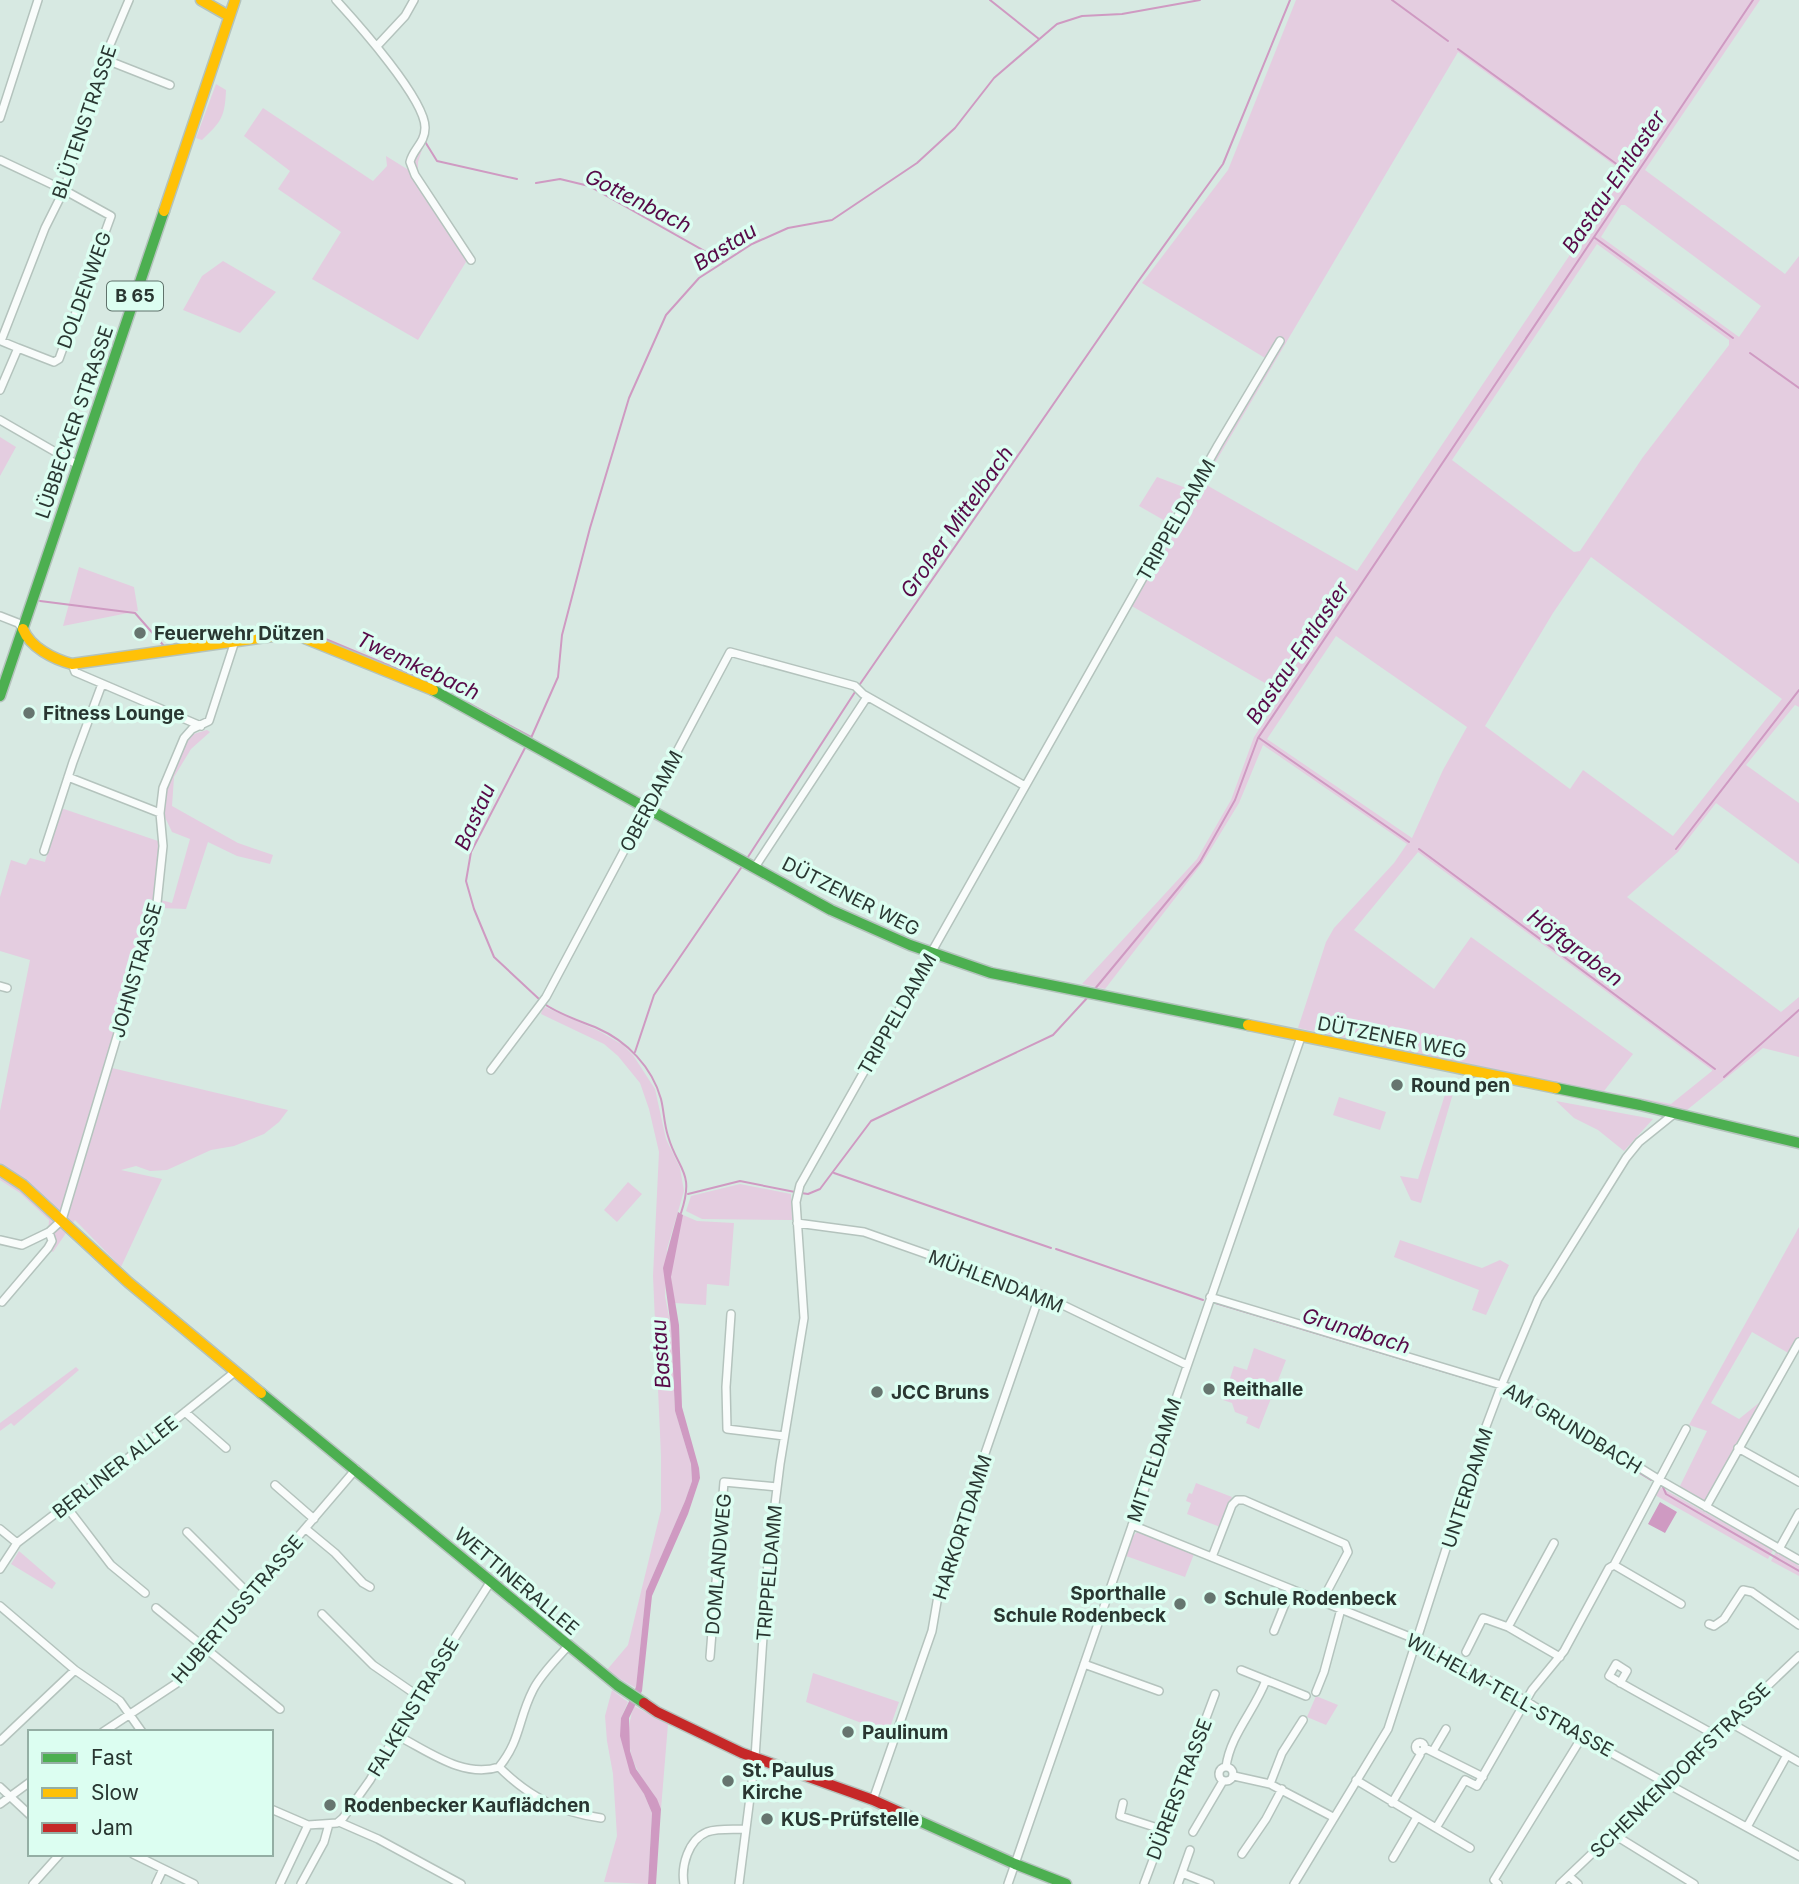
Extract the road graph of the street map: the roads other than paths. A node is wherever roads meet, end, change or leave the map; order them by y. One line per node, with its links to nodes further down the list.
1 (38, 0): 11 (street)
2 (129, 0): 9 (street, BLÜTENSTRASSE)
3 (201, 0): 7 (street)
4 (234, 0): 7 (street, LÜBBECKER STRASSE / B 65)
5 (336, 0): 8 (street)
6 (414, 0): 8 (street)
7 (229, 16): 19 (street, LÜBBECKER STRASSE / B 65)
8 (377, 46): 14 (street)
9 (104, 59): 10 (street); 13 (street, BLÜTENSTRASSE)
10 (170, 85)
11 (0, 118)
12 (0, 160): 13 (street, DOLDENWEG)
13 (64, 190): 16 (street, BLÜTENSTRASSE); 16 (street, DOLDENWEG)
14 (471, 260)
15 (1280, 341): 29 (street, TRIPPELDAMM)
16 (18, 348): 17 (street)
17 (0, 390)
18 (0, 421): 19 (street)
19 (78, 465): 21 (street, LÜBBECKER STRASSE / B 65)
20 (0, 616): 21 (street)
21 (23, 629): 23 (street); 26 (street, LÜBBECKER STRASSE / B 65)
22 (234, 641): 23 (street, DÜTZENER WEG); 27 (street, JOHNSTRASSE); 30 (street, DÜTZENER WEG)
23 (72, 663): 24 (street)
24 (102, 684): 27 (street); 28 (street)
25 (865, 695): 29 (street, OBERDAMM); 30 (street, OBERDAMM); 33 (street)
26 (0, 696)
27 (201, 726): 31 (street, JOHNSTRASSE)
28 (68, 777): 31 (street); 32 (street)
29 (1025, 786): 34 (street, TRIPPELDAMM)
30 (647, 807): 33 (street, DÜTZENER WEG); 36 (street, OBERDAMM)
31 (160, 813): 40 (street, JOHNSTRASSE)
32 (44, 851)
33 (753, 866): 34 (street, DÜTZENER WEG)
34 (930, 954): 35 (street, DÜTZENER WEG); 41 (street, TRIPPELDAMM)
35 (1301, 1037): 37 (street, DÜTZENER WEG); 45 (street, MITTELDAMM)
36 (491, 1070)
37 (1675, 1114): 38 (street, DÜTZENER WEG); 51 (street, UNTERDAMM)
38 (1799, 1143)
39 (0, 1170): 40 (street, WETTINERALLEE)
40 (62, 1220): 42 (street); 50 (street, WETTINERALLEE)
41 (797, 1223): 44 (street, MÜHLENDAMM); 54 (street, TRIPPELDAMM)
42 (49, 1232): 43 (street); 46 (street)
43 (0, 1240)
44 (1040, 1294): 49 (street, MÜHLENDAMM); 139 (street, HARKORTDAMM)
45 (1210, 1297): 49 (street, MITTELDAMM); 51 (street, AM GRUNDBACH)
46 (2, 1302)
47 (731, 1314): 54 (street)
48 (1799, 1342): 56 (street)
49 (1187, 1365): 66 (street, MITTELDAMM)
50 (236, 1371): 52 (street, BERLINER ALLEE); 57 (street, WETTINERALLEE)
51 (1502, 1384): 58 (street, AM GRUNDBACH); 92 (street, UNTERDAMM)
52 (185, 1412): 55 (street); 62 (street, BERLINER ALLEE)
53 (1686, 1429): 58 (street)
54 (784, 1436): 61 (street, TRIPPELDAMM)
55 (226, 1448)
56 (1738, 1448): 59 (street); 63 (street)
57 (356, 1469): 65 (street, HUBERTUSSTRASSE); 77 (street, WETTINERALLEE)
58 (1658, 1479): 63 (street, AM GRUNDBACH); 75 (street)
59 (1799, 1482)
60 (275, 1485): 65 (street)
61 (777, 1487): 97 (street, DOMLANDWEG); 123 (street, TRIPPELDAMM)
62 (66, 1506): 70 (street, BERLINER ALLEE); 80 (street)
63 (1706, 1507): 72 (street, AM GRUNDBACH)
64 (1799, 1513): 72 (street)
65 (314, 1519): 68 (street, HUBERTUSSTRASSE)
66 (1132, 1525): 73 (street, WILHELM-TELL-STRASSE); 99 (street, MITTELDAMM)
67 (0, 1529): 70 (street)
68 (306, 1529): 78 (street); 81 (street, HUBERTUSSTRASSE)
69 (187, 1532): 81 (street)
70 (17, 1543): 76 (street, BERLINER ALLEE)
71 (1554, 1543): 90 (street)
72 (1779, 1549): 74 (street, AM GRUNDBACH)
73 (1212, 1556): 79 (street, WILHELM-TELL-STRASSE); 82 (street)
74 (1799, 1560)
75 (1614, 1565): 83 (street); 98 (street)
76 (0, 1569)
77 (491, 1581): 93 (street, WETTINERALLEE); 107 (street, FALKENSTRASSE)
78 (370, 1587)
79 (1291, 1589): 82 (street, WILHELM-TELL-STRASSE); 91 (street)
80 (145, 1593)
81 (249, 1594): 94 (street, HUBERTUSSTRASSE)
82 (1322, 1601): 86 (street, WILHELM-TELL-STRASSE)
83 (1681, 1604)
84 (0, 1606): 100 (street)
85 (156, 1608): 94 (street)
86 (1341, 1609): 92 (street, WILHELM-TELL-STRASSE); 105 (street)
87 (322, 1614): 107 (street)
88 (1709, 1624): 89 (street)
89 (1799, 1625)
90 (1508, 1627): 95 (street); 98 (street)
91 (1275, 1631)
92 (1415, 1639): 109 (street, WILHELM-TELL-STRASSE); 130 (street, UNTERDAMM)
93 (568, 1646): 123 (street, WETTINERALLEE); 125 (street)
94 (207, 1649): 110 (street); 111 (street, HUBERTUSSTRASSE)
95 (1466, 1652)
96 (1799, 1656): 113 (street, SCHENKENDORFSTRASSE)
97 (710, 1657)
98 (1560, 1657): 109 (street)
99 (1084, 1664): 104 (street); 164 (street, MITTELDAMM)
100 (75, 1670): 111 (street); 120 (street)
101 (1241, 1670): 102 (street)
102 (1266, 1680): 108 (street); 126 (street)
103 (1620, 1683): 103 (street); 118 (street)
104 (1159, 1691)
105 (1316, 1692)
106 (1215, 1694): 154 (street, DÜRERSTRASSE)
107 (418, 1696): 117 (street, FALKENSTRASSE)
108 (1306, 1696)
109 (1526, 1701): 119 (street, WILHELM-TELL-STRASSE); 129 (street)
110 (280, 1709)
111 (129, 1714): 115 (street, HUBERTUSSTRASSE); 116 (street)
112 (1303, 1720): 135 (street)
113 (1729, 1722): 118 (street, SCHENKENDORFSTRASSE); 122 (street)
114 (1446, 1729): 121 (street)
115 (106, 1730)
116 (141, 1730)
117 (396, 1735): 125 (street); 148 (street, FALKENSTRASSE)
118 (1715, 1735): 133 (street, SCHENKENDORFSTRASSE)
119 (1582, 1737): 133 (street, WILHELM-TELL-STRASSE); 182 (street)
120 (0, 1741)
121 (1426, 1752): 127 (street); 141 (street)
122 (1787, 1755): 124 (street); 151 (street)
123 (755, 1758): 139 (street, WETTINERALLEE); 153 (street, TRIPPELDAMM)
124 (1799, 1762)
125 (499, 1767): 147 (street)
126 (1226, 1767): 128 (street); 132 (street)
127 (1470, 1770): 129 (street); 131 (street)
128 (1234, 1776): 132 (street); 135 (street)
129 (1483, 1777): 131 (street)
130 (1356, 1780): 141 (street); 145 (street, UNTERDAMM)
131 (1465, 1780): 152 (street)
132 (1223, 1781): 155 (street)
133 (1666, 1782): 151 (street, WILHELM-TELL-STRASSE); 156 (street, SCHENKENDORFSTRASSE)
134 (28, 1783): 138 (street)
135 (1270, 1784): 137 (street)
136 (0, 1787): 138 (street)
137 (1282, 1789): 145 (street); 159 (street)
138 (10, 1795): 142 (street); 144 (street)
139 (873, 1800): 164 (street, WETTINERALLEE)
140 (1123, 1803): 154 (street)
141 (1392, 1803): 146 (street)
142 (0, 1804)
143 (273, 1810): 150 (street)
144 (28, 1813)
145 (1333, 1817): 181 (street, UNTERDAMM)
146 (1417, 1817): 152 (street); 163 (street)
147 (601, 1818)
148 (339, 1822): 149 (street); 173 (street)
149 (328, 1824): 150 (street); 172 (street)
150 (307, 1825): 171 (street)
151 (1747, 1827): 162 (street, WILHELM-TELL-STRASSE)
152 (1436, 1828): 157 (street)
153 (746, 1829): 174 (street); 175 (street, TRIPPELDAMM)
154 (1164, 1830): 178 (street, DÜRERSTRASSE)
155 (1193, 1832)
156 (1614, 1835): 167 (street, SCHENKENDORFSTRASSE); 185 (street)
157 (1470, 1848)
158 (1190, 1850): 166 (street)
159 (1242, 1854)
160 (58, 1856): 168 (street)
161 (137, 1856): 165 (street)
162 (1799, 1856)
163 (1393, 1858)
164 (1015, 1864): 176 (street, MITTELDAMM); 177 (street, WETTINERALLEE)
165 (163, 1869): 169 (street); 170 (street)
166 (1182, 1873): 179 (street); 180 (street)
167 (1569, 1875): 183 (street, SCHENKENDORFSTRASSE); 184 (street)
168 (33, 1884)
169 (156, 1884)
170 (194, 1884)
171 (280, 1884)
172 (301, 1884)
173 (461, 1884)
174 (684, 1884)
175 (739, 1884)
176 (1008, 1884)
177 (1066, 1884)
178 (1144, 1884)
179 (1178, 1884)
180 (1210, 1884)
181 (1294, 1884)
182 (1498, 1884)
183 (1560, 1884)
184 (1578, 1884)
185 (1694, 1884)

